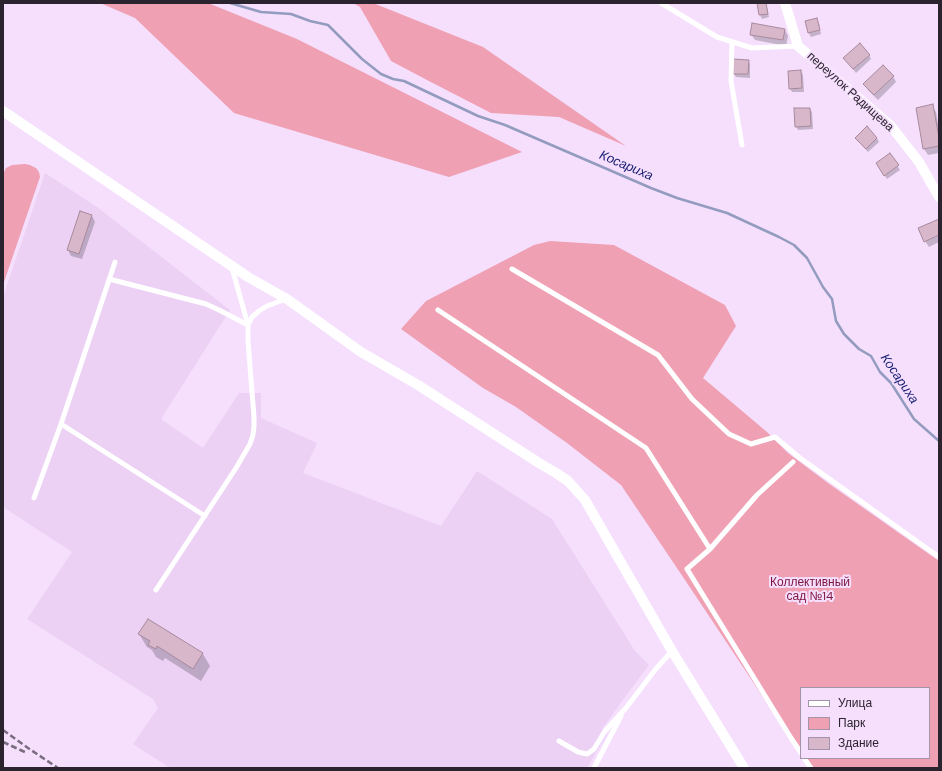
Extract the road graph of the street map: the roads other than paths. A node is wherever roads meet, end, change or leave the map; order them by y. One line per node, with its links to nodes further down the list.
1 (661, 3): 3 (lane)
2 (785, 3): 4 (street, переулок Радищева)
3 (732, 42): 4 (lane); 6 (lane)
4 (798, 46): 7 (street, переулок Радищева)
5 (3, 111): 9 (street)
6 (742, 145)
7 (939, 197)
8 (115, 262): 11 (lane)
9 (232, 266): 12 (street); 14 (lane)
10 (512, 270): 20 (lane)
11 (109, 279): 14 (lane); 15 (lane)
12 (287, 299): 14 (lane); 22 (street)
13 (438, 310): 19 (lane)
14 (248, 325): 18 (lane)
15 (61, 424): 17 (lane); 18 (lane)
16 (793, 462): 19 (lane)
17 (34, 498)
18 (205, 516): 21 (lane)
19 (710, 549): 25 (lane)
20 (939, 558)
21 (156, 590)
22 (672, 651): 23 (lane); 28 (street)
23 (626, 708): 24 (lane); 27 (lane)
24 (560, 741)
25 (800, 752)
26 (805, 759): 29 (lane)
27 (594, 768)
28 (744, 768)
29 (811, 768)

